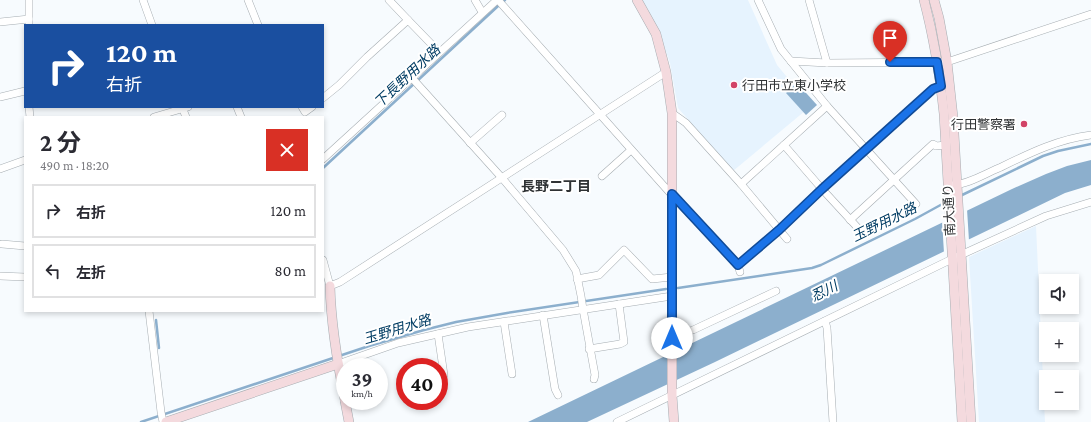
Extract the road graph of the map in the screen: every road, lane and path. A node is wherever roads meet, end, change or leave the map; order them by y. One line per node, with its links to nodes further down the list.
1 (29, 0): 16 (street)
2 (143, 0): 17 (street)
3 (248, 0): 18 (street)
4 (389, 0): 14 (street)
5 (475, 0): 12 (street)
6 (637, 0): 24 (street)
7 (758, 0): 20 (street)
8 (809, 0): 23 (street)
9 (924, 0): 21 (street, 南大通り)
10 (934, 0): 22 (street, 南大通り)
11 (499, 2): 12 (street); 35 (street)
12 (482, 12): 19 (street)
13 (1091, 14): 22 (street)
14 (408, 20): 19 (street); 29 (street)
15 (0, 22): 16 (street)
16 (29, 22)
17 (152, 24)
18 (258, 24)
19 (439, 52): 25 (street)
20 (791, 61): 23 (street); 30 (street)
21 (937, 62): 22 (street); 23 (street); 26 (street, 南大通り)
22 (947, 62): 52 (street, 南大通り)
23 (827, 63)
24 (666, 72): 34 (street); 35 (street)
25 (414, 81): 39 (street); 44 (street)
26 (941, 86): 41 (street, 南大通り); 42 (street)
27 (24, 91): 28 (street)
28 (0, 97)
29 (324, 97)
30 (828, 106): 40 (street); 42 (street)
31 (184, 108): 37 (street)
32 (303, 108): 33 (street)
33 (311, 108)
34 (672, 113): 50 (street); 54 (street)
35 (599, 114): 43 (street); 48 (street)
36 (502, 115): 39 (street)
37 (157, 116)
38 (1091, 135): 52 (street)
39 (470, 143): 48 (street)
40 (784, 145): 50 (street); 53 (street)
41 (946, 145): 49 (street); 51 (street, 南大通り)
42 (866, 149): 49 (street); 53 (street)
43 (631, 150): 47 (street); 54 (street)
44 (324, 158)
45 (24, 160): 46 (street)
46 (0, 169)
47 (602, 176)
48 (502, 178): 69 (street); 70 (street)
49 (893, 180): 56 (street); 57 (street)
50 (741, 184): 59 (street)
51 (948, 186): 52 (street); 64 (street, 南大通り)
52 (958, 188): 63 (street, 南大通り)
53 (822, 189): 57 (street); 59 (street)
54 (672, 194): 59 (street); 68 (street)
55 (1091, 202): 63 (street)
56 (916, 204)
57 (850, 220): 58 (street)
58 (857, 227)
59 (779, 230): 60 (street)
60 (787, 239)
61 (2, 244): 62 (street)
62 (24, 246)
63 (962, 252): 64 (street); 97 (street, 南大通り)
64 (952, 257): 77 (street); 96 (street, 南大通り)
65 (324, 264): 70 (street)
66 (0, 276): 67 (street)
67 (24, 277)
68 (672, 277): 69 (street); 72 (street)
69 (577, 279): 74 (street)
70 (330, 286): 82 (street)
71 (776, 291): 80 (street)
72 (672, 296): 73 (street); 80 (street)
73 (619, 304): 74 (street); 81 (street)
74 (582, 305): 76 (street); 81 (street)
75 (149, 312): 91 (street)
76 (543, 315): 78 (street); 89 (street)
77 (825, 321): 88 (street); 95 (street)
78 (504, 322): 79 (street); 86 (street)
79 (438, 334): 83 (street); 84 (street)
80 (672, 334): 88 (street)
81 (589, 349): 87 (street)
82 (337, 358)
83 (341, 358)
84 (442, 358)
85 (336, 359): 91 (street)
86 (512, 374)
87 (594, 379)
88 (672, 392): 93 (street); 94 (street)
89 (558, 395)
90 (347, 410): 92 (street)
91 (163, 418)
92 (349, 422)
93 (617, 422)
94 (674, 422)
95 (833, 422)
96 (962, 422)
97 (972, 422)

